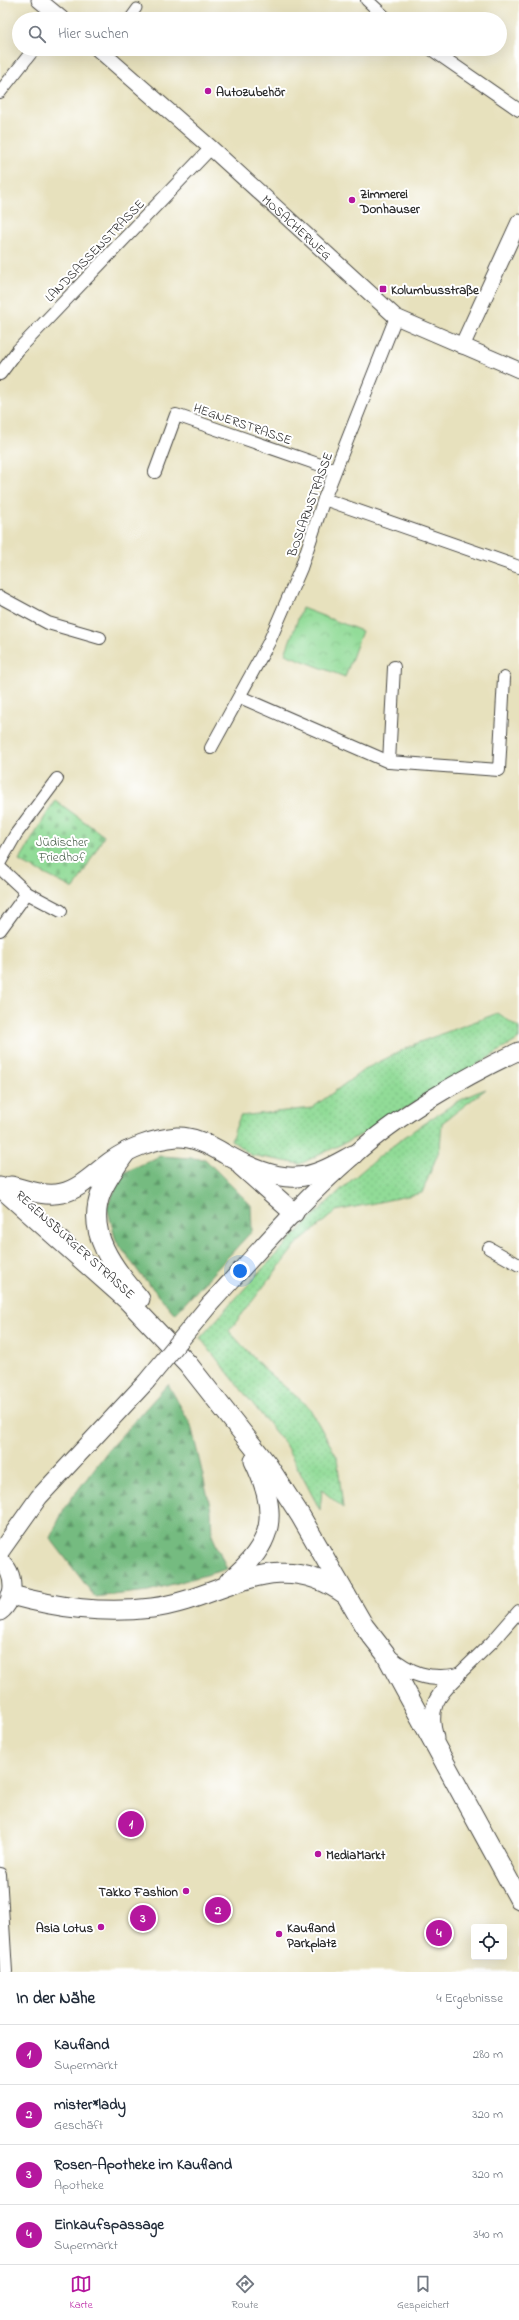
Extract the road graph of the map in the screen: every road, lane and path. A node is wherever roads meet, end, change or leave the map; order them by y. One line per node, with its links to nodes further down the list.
1 (39, 0): 4 (street)
2 (367, 0): 6 (street)
3 (137, 8): 5 (street)
4 (52, 12)
5 (134, 12)
6 (380, 12)
7 (28, 56): 10 (street)
8 (109, 56): 12 (street, MOSACHERWEG)
9 (441, 56): 11 (street)
10 (0, 92)
11 (519, 110)
12 (211, 148): 14 (street, MOSACHERWEG); 17 (street, LANDSASSENSTRASSE)
13 (519, 222): 15 (street)
14 (396, 317): 15 (street, MOSACHERWEG); 18 (street, BOSLARNSTRASSE)
15 (462, 346): 16 (street, MOSACHERWEG)
16 (519, 370)
17 (0, 374)
18 (335, 470): 19 (street, HEGNERSTRASSE); 20 (street, BOSLARNSTRASSE)
19 (155, 472)
20 (324, 499): 21 (street); 26 (street, BOSLARNSTRASSE)
21 (519, 567)
22 (0, 597): 23 (street)
23 (100, 638)
24 (394, 667): 28 (street)
25 (504, 678): 28 (street)
26 (240, 697): 27 (street, BOSLARNSTRASSE); 28 (street)
27 (211, 748)
28 (389, 762)
29 (57, 779): 30 (street)
30 (0, 862)
31 (0, 868): 32 (street)
32 (27, 893): 33 (street); 34 (street)
33 (61, 911)
34 (0, 930)
35 (519, 1051): 37 (main road)
36 (127, 1151): 38 (main road); 39 (main road); 43 (main road)
37 (353, 1155): 38 (main road); 40 (main road)
38 (232, 1158): 40 (main road)
39 (4, 1184): 43 (main road, REGENSBURGER STRASSE); 44 (main road)
40 (294, 1213): 45 (main road, bridge)
41 (489, 1248): 42 (street)
42 (519, 1265)
43 (151, 1311): 52 (main road)
44 (230, 1416): 47 (main road); 49 (main road)
45 (0, 1552)
46 (0, 1561): 48 (main road)
47 (219, 1589): 48 (main road); 49 (main road)
48 (11, 1595): 51 (main road)
49 (347, 1596): 52 (main road)
50 (519, 1611): 53 (street)
51 (0, 1612)
52 (383, 1650): 53 (street); 54 (main road)
53 (457, 1676): 54 (street)
54 (443, 1759): 56 (main road)
55 (0, 1874): 57 (street)
56 (519, 1899)
57 (6, 1972)

